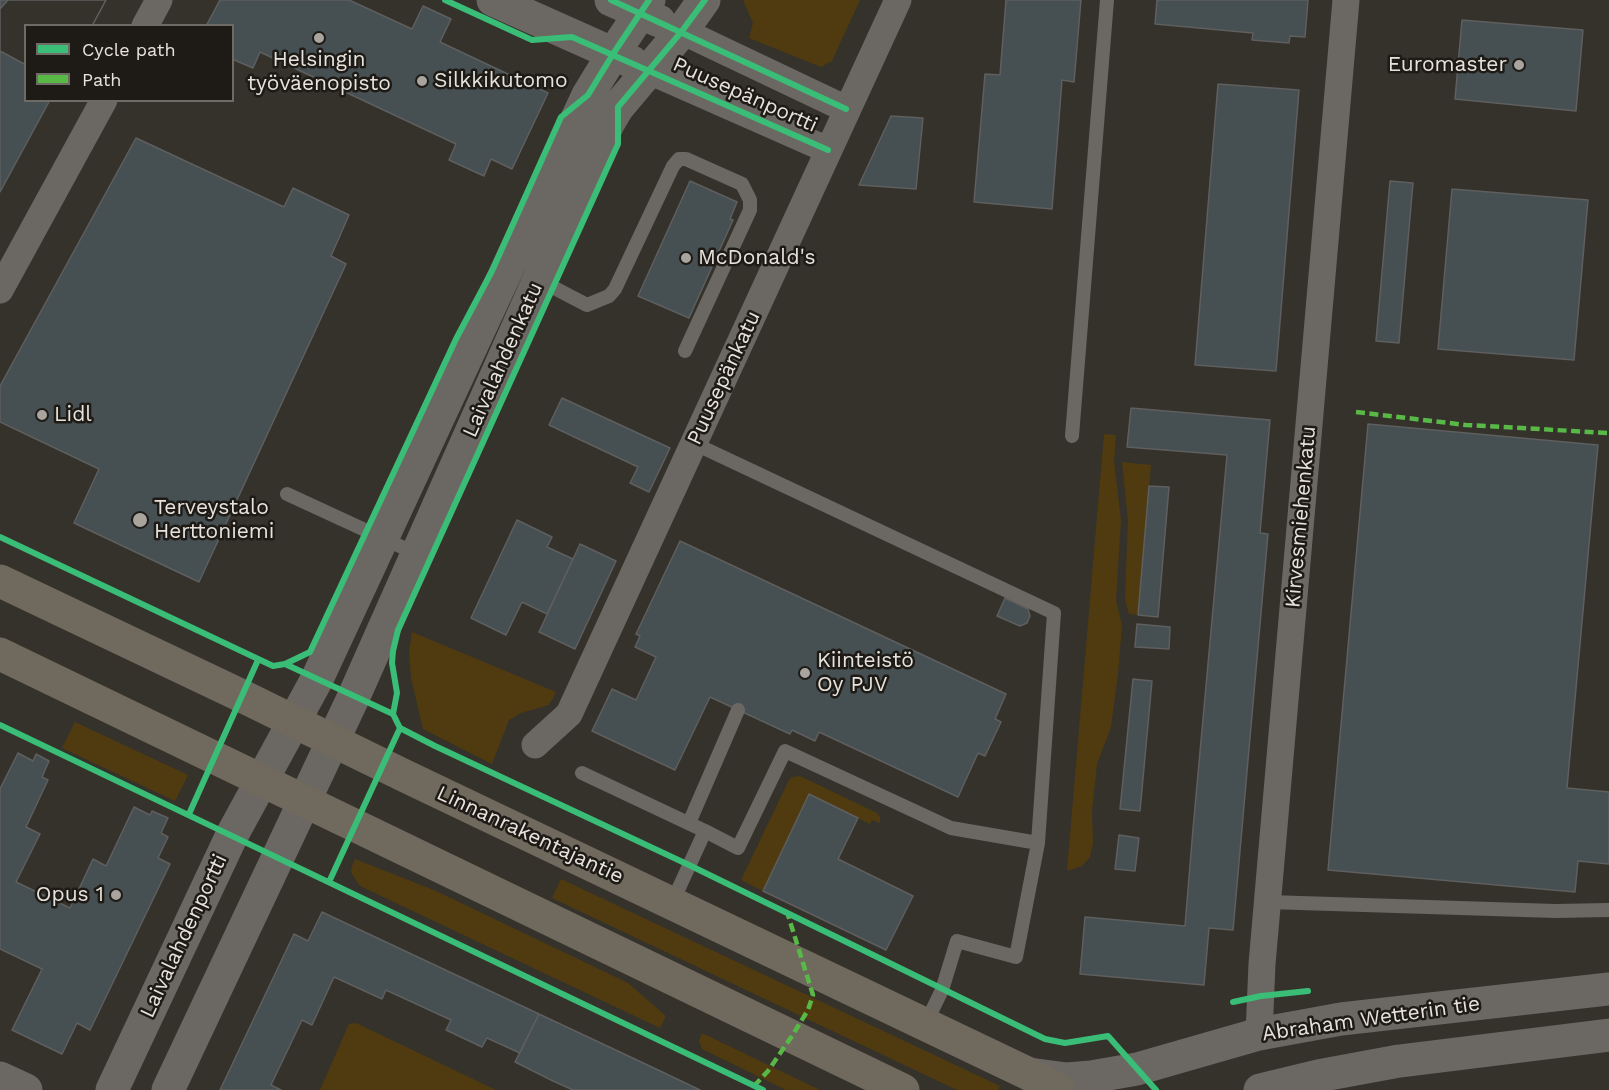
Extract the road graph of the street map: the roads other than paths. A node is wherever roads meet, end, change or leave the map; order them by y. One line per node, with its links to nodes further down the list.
1 (159, 0): 9 (street)
2 (493, 0): 11 (street)
3 (611, 0): 8 (street)
4 (704, 0): 10 (street, Laivalahdenkatu)
5 (898, 0): 14 (street, Puusepänkatu)
6 (1107, 0): 19 (lane)
7 (1346, 0): 37 (street, Kirvesmiehenkatu)
8 (645, 6): 10 (street); 11 (street, Laivalahdenkatu)
9 (146, 24)
10 (682, 31): 12 (street, Laivalahdenkatu); 14 (street, Puusepänportti)
11 (613, 54): 12 (street); 16 (street, Laivalahdenkatu)
12 (650, 71): 15 (street, Puusepänportti); 16 (street, Laivalahdenkatu)
13 (103, 102): 17 (street)
14 (846, 109): 15 (street, Puusepänkatu)
15 (828, 150): 20 (street, Puusepänkatu)
16 (524, 273): 18 (lane); 22 (street, Laivalahdenkatu)
17 (0, 290)
18 (685, 351)
19 (1072, 436)
20 (693, 443): 30 (street, Puusepänkatu); 36 (lane)
21 (287, 494): 23 (lane)
22 (423, 508): 23 (street, Laivalahdenkatu); 24 (street, Laivalahdenkatu)
23 (382, 538): 24 (lane); 28 (street, Laivalahdenkatu)
24 (417, 554): 29 (street, Laivalahdenkatu)
25 (0, 581): 28 (main road, Linnanrakentajantie)
26 (0, 654): 32 (main road)
27 (738, 710): 34 (lane)
28 (295, 721): 29 (main road, Linnanrakentajantie); 32 (street, Laivalahdenportti)
29 (333, 740): 33 (street); 38 (main road, Linnanrakentajantie)
30 (535, 745)
31 (582, 772): 34 (lane)
32 (261, 780): 33 (main road); 48 (street, Laivalahdenportti)
33 (304, 801): 49 (street); 50 (main road)
34 (689, 823): 35 (lane)
35 (705, 831): 36 (lane); 38 (lane)
36 (1038, 843): 41 (lane)
37 (1268, 902): 39 (lane); 42 (street, Kirvesmiehenkatu)
38 (672, 903): 41 (main road, Linnanrakentajantie)
39 (1609, 910)
40 (1609, 989): 42 (street, Abraham Wetterin tie)
41 (925, 1025): 44 (main road, Linnanrakentajantie)
42 (1259, 1034): 46 (street, Abraham Wetterin tie)
43 (1609, 1035): 52 (street)
44 (1029, 1074): 46 (street, Abraham Wetterin tie); 51 (main road, Linnanrakentajantie)
45 (0, 1078): 47 (street)
46 (1128, 1079)
47 (26, 1090)
48 (112, 1090)
49 (168, 1090)
50 (903, 1090)
51 (1059, 1090)
52 (1260, 1090)

